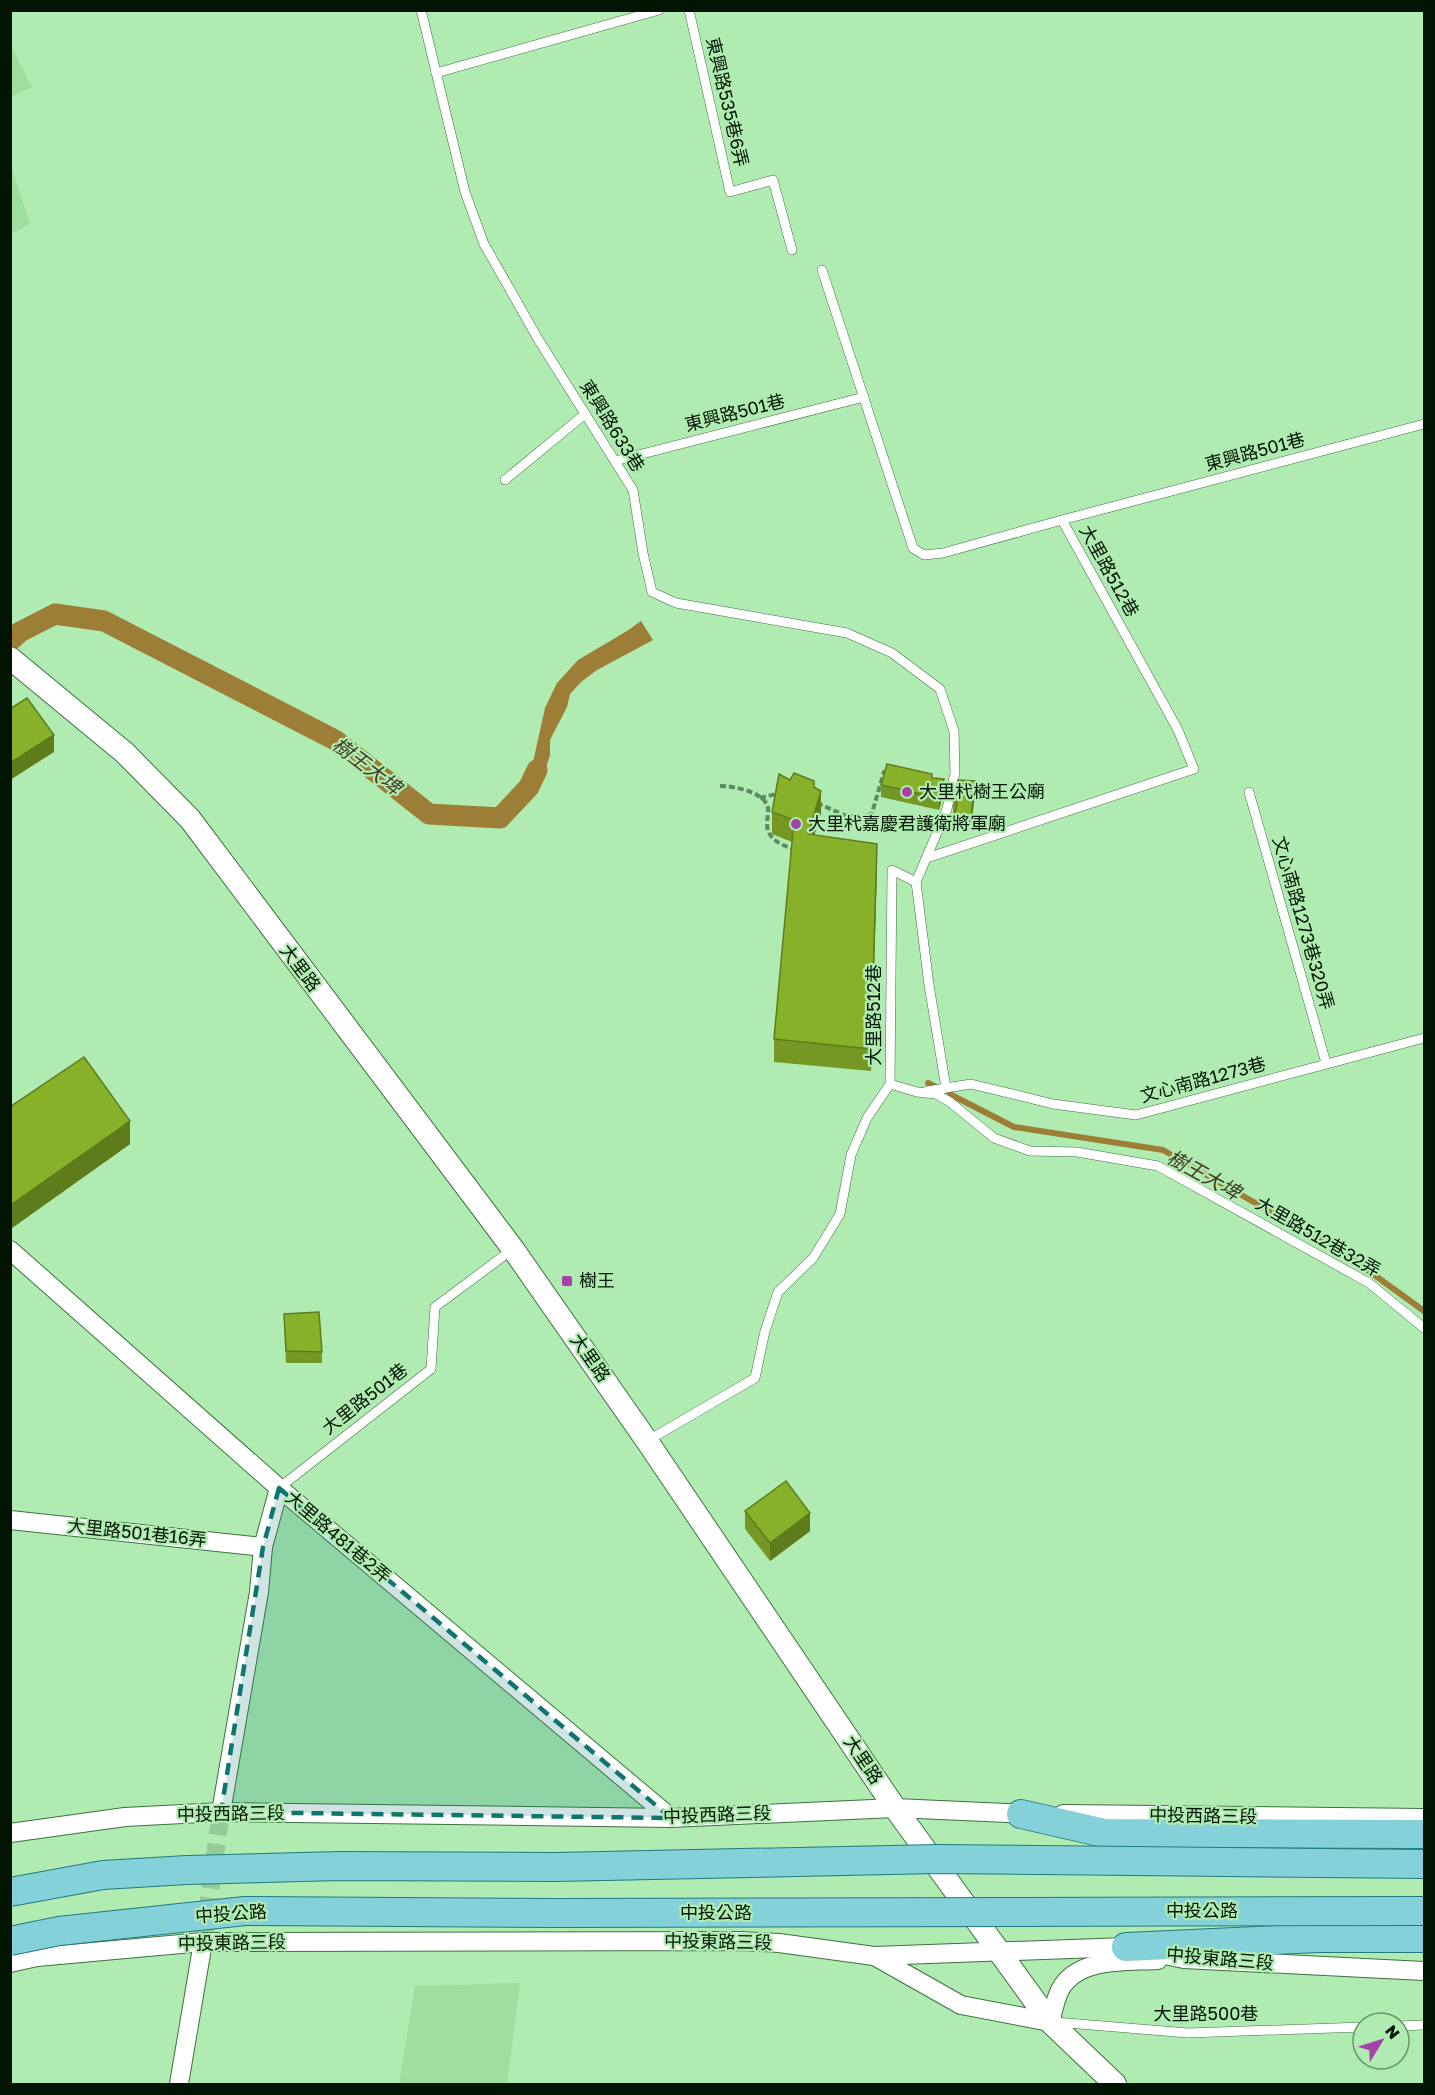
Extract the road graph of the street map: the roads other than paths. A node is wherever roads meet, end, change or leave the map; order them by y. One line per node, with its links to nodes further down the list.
1 (421, 10): 4 (lane, 東興路633巷)
2 (659, 10): 4 (lane)
3 (689, 10): 5 (lane, 東興路535巷6弄)
4 (436, 73): 8 (lane, 東興路633巷)
5 (792, 250)
6 (822, 270): 7 (lane)
7 (864, 397): 10 (lane, 東興路501巷); 13 (lane)
8 (585, 414): 10 (lane, 東興路633巷); 11 (lane)
9 (1425, 424): 12 (lane, 東興路501巷)
10 (615, 461): 16 (lane, 東興路633巷)
11 (505, 480)
12 (1094, 511): 13 (lane, 大里路512巷)
13 (1062, 520): 16 (lane, 大里路512巷)
14 (16, 663): 23 (street, 大里路)
15 (1249, 792): 19 (lane, 文心南路1273巷320弄)
16 (927, 858): 17 (lane, 東興路633巷)
17 (916, 882): 20 (lane, 大里路512巷); 21 (lane)
18 (1425, 1038): 19 (lane, 文心南路1273巷)
19 (1326, 1063): 21 (lane, 文心南路1273巷)
20 (890, 1084): 22 (lane, 大里路512巷32弄); 26 (lane, 大里路512巷)
21 (946, 1088): 22 (lane, 文心南路1273巷)
22 (919, 1092): 25 (lane, 大里路512巷32弄)
23 (513, 1249): 26 (street, 大里路); 27 (lane, 大里路501巷)
24 (10, 1250): 27 (street, 大里路481巷2弄)
25 (1425, 1328)
26 (647, 1441): 30 (street, 大里路)
27 (279, 1488): 29 (street); 33 (street, 大里路481巷2弄)
28 (10, 1520): 29 (street, 大里路501巷16弄)
29 (263, 1547): 31 (street)
30 (895, 1808): 32 (street, 中投西路三段); 33 (street, 中投西路三段); 44 (street, 大里路)
31 (221, 1812): 33 (street, 中投西路三段); 35 (street, 中投西路三段)
32 (1021, 1814): 34 (street, 中投西路三段); 36 (main road)
33 (671, 1818)
34 (1425, 1818)
35 (10, 1833)
36 (1425, 1834)
37 (1425, 1864): 38 (main road, bridge)
38 (10, 1892)
39 (1425, 1911): 41 (main road, 中投公路, bridge)
40 (1425, 1938): 43 (main road)
41 (10, 1941)
42 (202, 1942): 45 (street, 中投東路三段); 47 (street, 中投東路三段); 51 (street)
43 (1126, 1947): 44 (street, 中投東路三段); 46 (street, 中投東路三段)
44 (1000, 1953): 45 (street, 中投東路三段); 49 (street, 大里路)
45 (874, 1956): 49 (street)
46 (1184, 1959): 48 (street, 中投東路三段); 49 (street)
47 (10, 1963)
48 (1425, 1971)
49 (1050, 2022): 50 (lane, 大里路500巷); 52 (street, 大里路)
50 (1351, 2027)
51 (179, 2085)
52 (1115, 2085)

